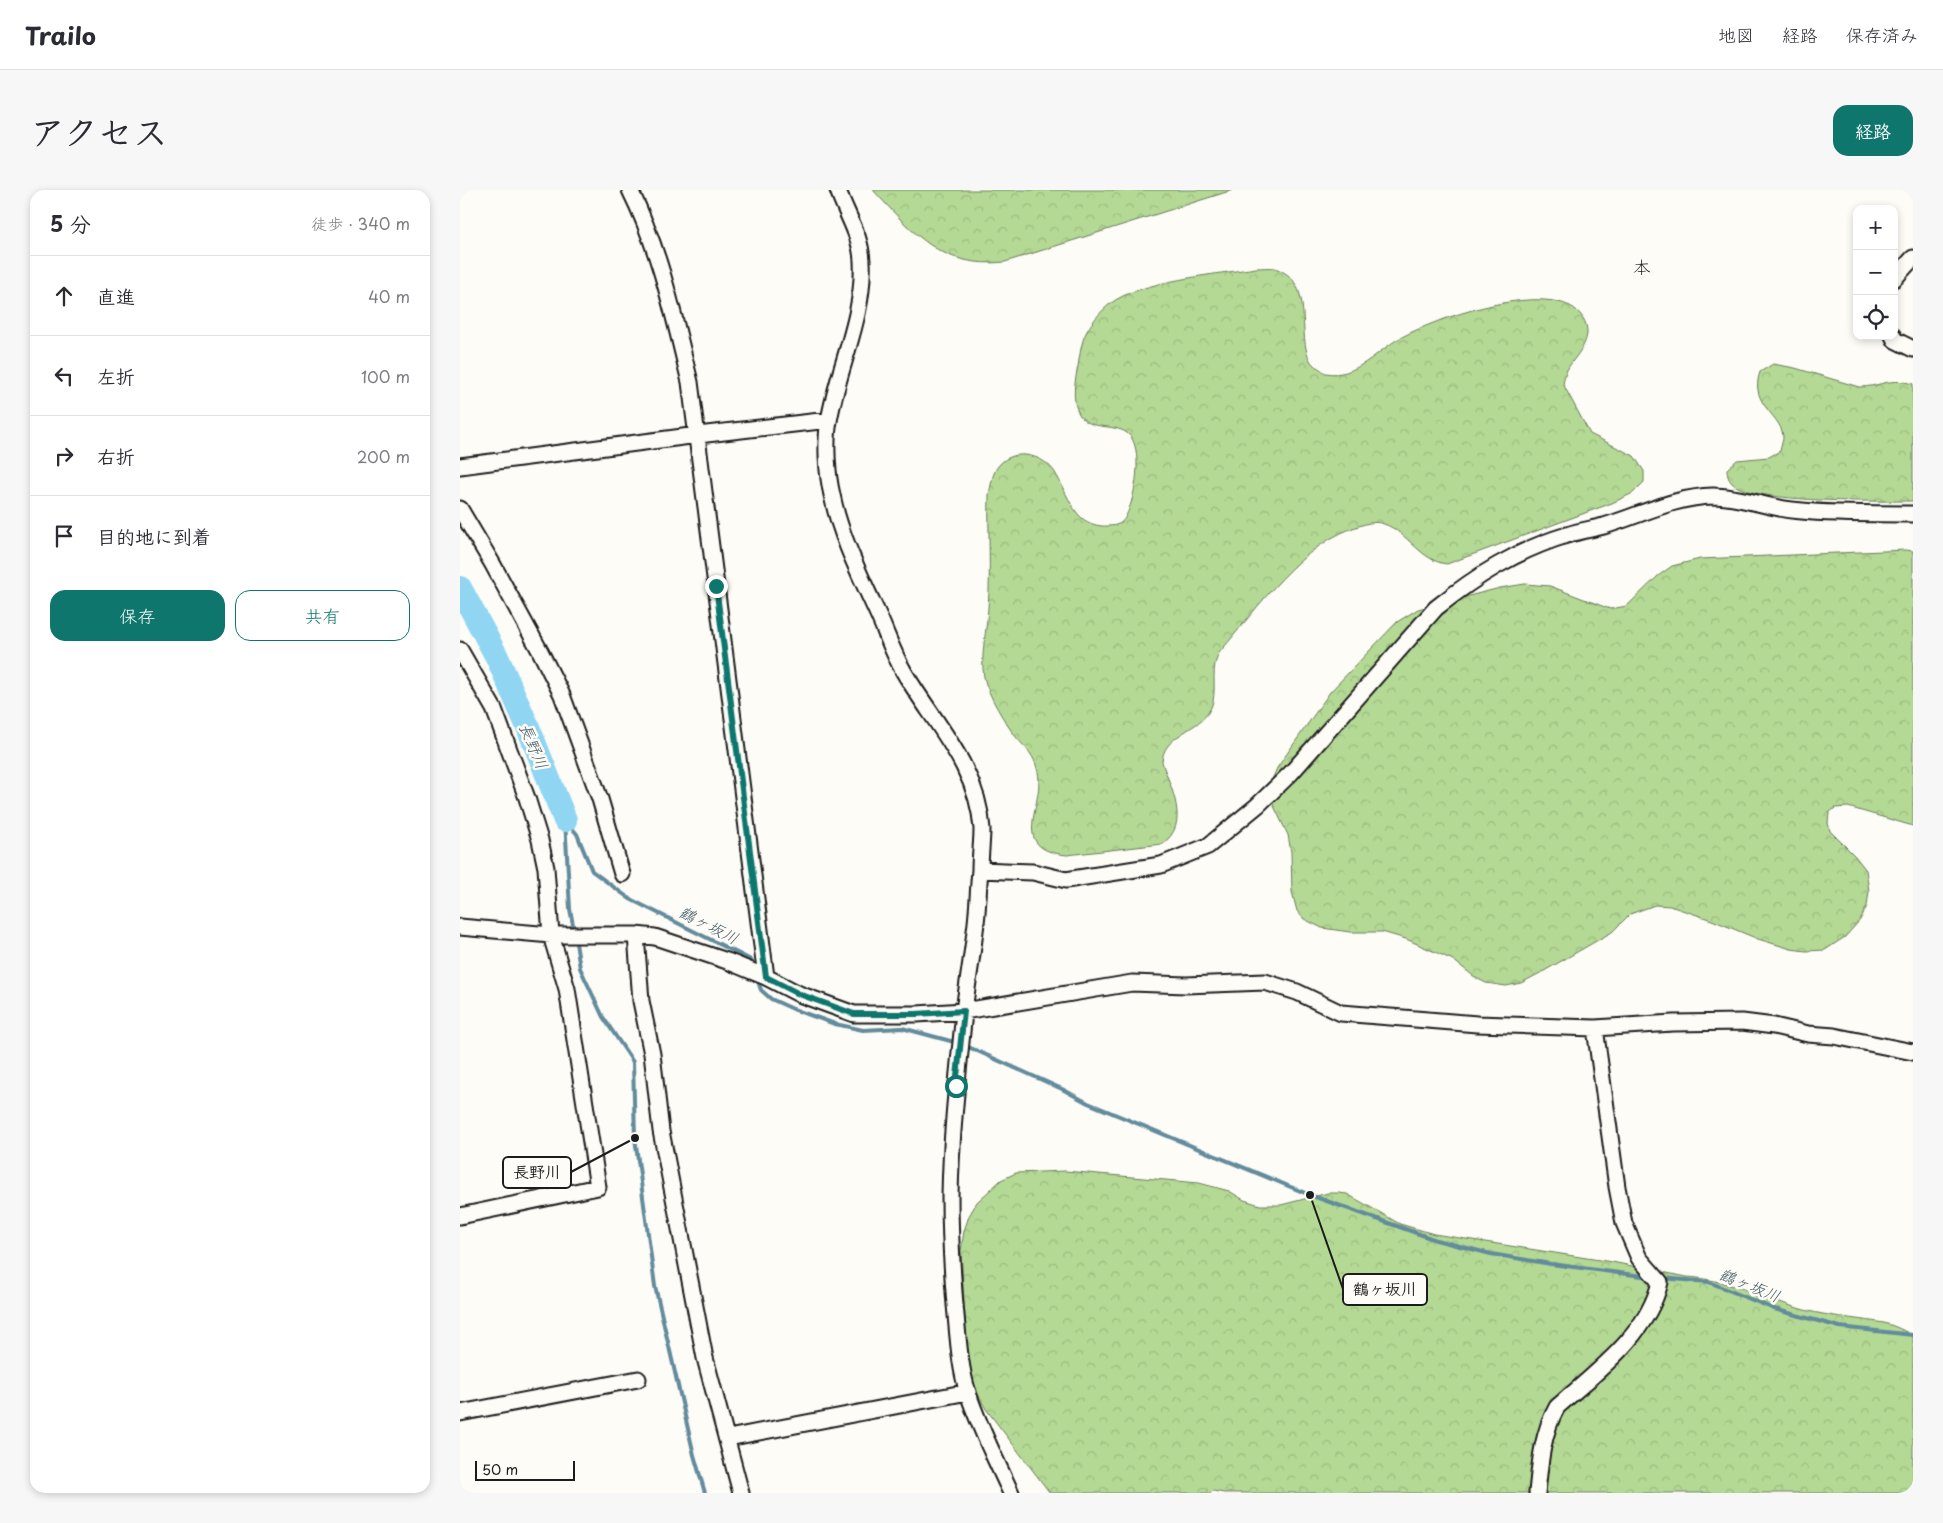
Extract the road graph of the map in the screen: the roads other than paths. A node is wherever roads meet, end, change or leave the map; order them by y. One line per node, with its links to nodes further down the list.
1 (630, 190): 8 (street)
2 (838, 190): 7 (street)
3 (1913, 258): 4 (street)
4 (1898, 275)
5 (1895, 340): 6 (street)
6 (1913, 349)
7 (829, 420): 8 (street); 13 (street)
8 (698, 435): 9 (street); 18 (street)
9 (460, 466)
10 (460, 509): 14 (street)
11 (1913, 514): 13 (street)
12 (460, 650): 17 (street)
13 (980, 870): 19 (street)
14 (622, 874)
15 (460, 927): 17 (street)
16 (636, 935): 17 (street); 18 (street); 26 (street)
17 (551, 936): 22 (street)
18 (766, 977): 19 (street)
19 (964, 1011): 20 (street); 24 (street)
20 (1595, 1028): 21 (street); 29 (street)
21 (1913, 1052)
22 (460, 1216)
23 (638, 1380): 25 (street)
24 (968, 1392): 26 (street); 28 (street)
25 (460, 1413)
26 (728, 1438): 27 (street)
27 (741, 1493)
28 (1011, 1493)
29 (1538, 1493)

